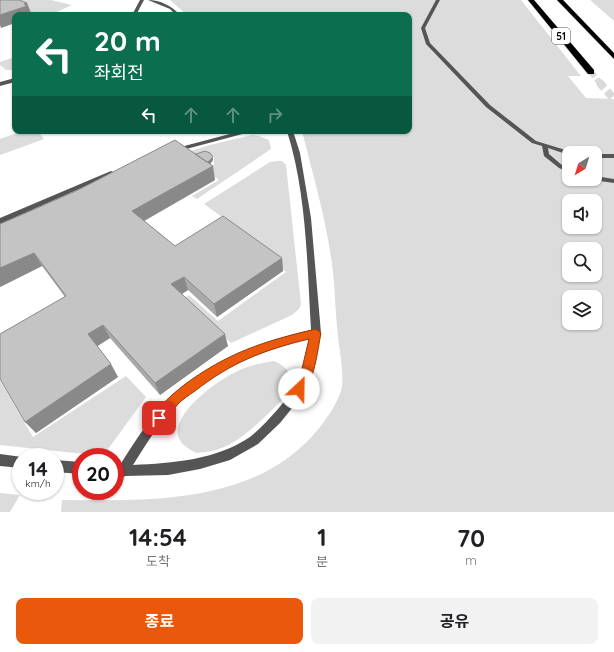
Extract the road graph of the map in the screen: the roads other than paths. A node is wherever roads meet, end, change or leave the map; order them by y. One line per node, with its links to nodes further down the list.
1 (142, 0): 6 (lane)
2 (150, 0): 7 (lane)
3 (438, 0): 14 (lane)
4 (531, 0): 9 (highway, 51)
5 (560, 0): 8 (highway, 51)
6 (136, 12)
7 (175, 12)
8 (614, 57)
9 (591, 72)
10 (12, 81): 11 (lane)
11 (0, 84)
12 (237, 134): 16 (lane)
13 (291, 134): 24 (lane)
14 (545, 146): 15 (lane); 19 (lane)
15 (562, 151)
16 (171, 152)
17 (602, 156): 18 (lane)
18 (614, 156)
19 (562, 168)
20 (119, 170): 23 (lane)
21 (602, 179): 22 (lane)
22 (614, 181)
23 (0, 221)
24 (316, 333): 27 (lane); 28 (lane)
25 (0, 460): 26 (lane)
26 (12, 461)
27 (124, 464)
28 (124, 471)

